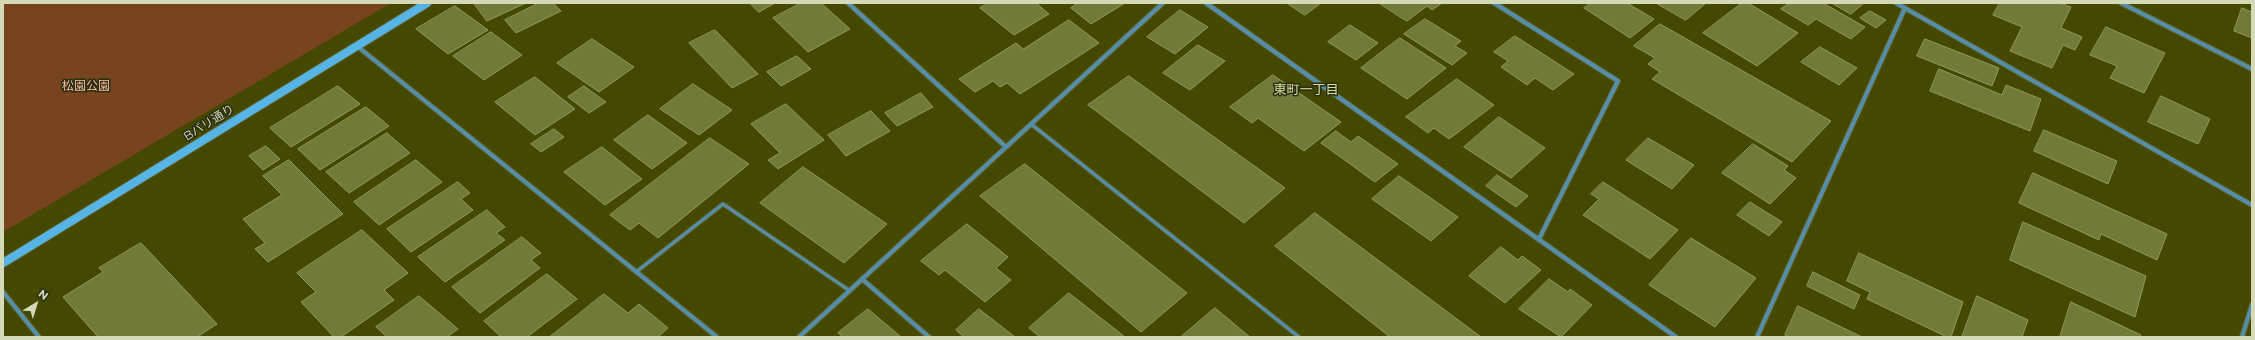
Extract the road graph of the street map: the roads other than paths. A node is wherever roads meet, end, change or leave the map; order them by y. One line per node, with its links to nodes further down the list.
1 (427, 3): 9 (street, Bバリ通り)
2 (848, 3): 12 (street)
3 (1163, 3): 11 (street)
4 (1206, 3): 14 (street)
5 (1494, 3): 14 (street)
6 (1896, 3): 8 (street)
7 (2121, 3): 10 (street)
8 (1904, 8): 13 (street); 27 (street)
9 (357, 46): 15 (street, Bバリ通り); 16 (street)
10 (2252, 69)
11 (1031, 124): 12 (street); 25 (lane)
12 (1006, 147): 17 (street)
13 (2252, 205)
14 (1539, 239): 26 (street)
15 (3, 264)
16 (636, 272): 18 (lane); 22 (street)
17 (862, 279): 18 (street); 24 (street)
18 (850, 291): 23 (street)
19 (3, 292): 21 (street)
20 (2252, 305): 28 (street)
21 (39, 337)
22 (717, 337)
23 (799, 337)
24 (929, 337)
25 (1299, 337)
26 (1676, 337)
27 (1757, 337)
28 (2242, 337)

